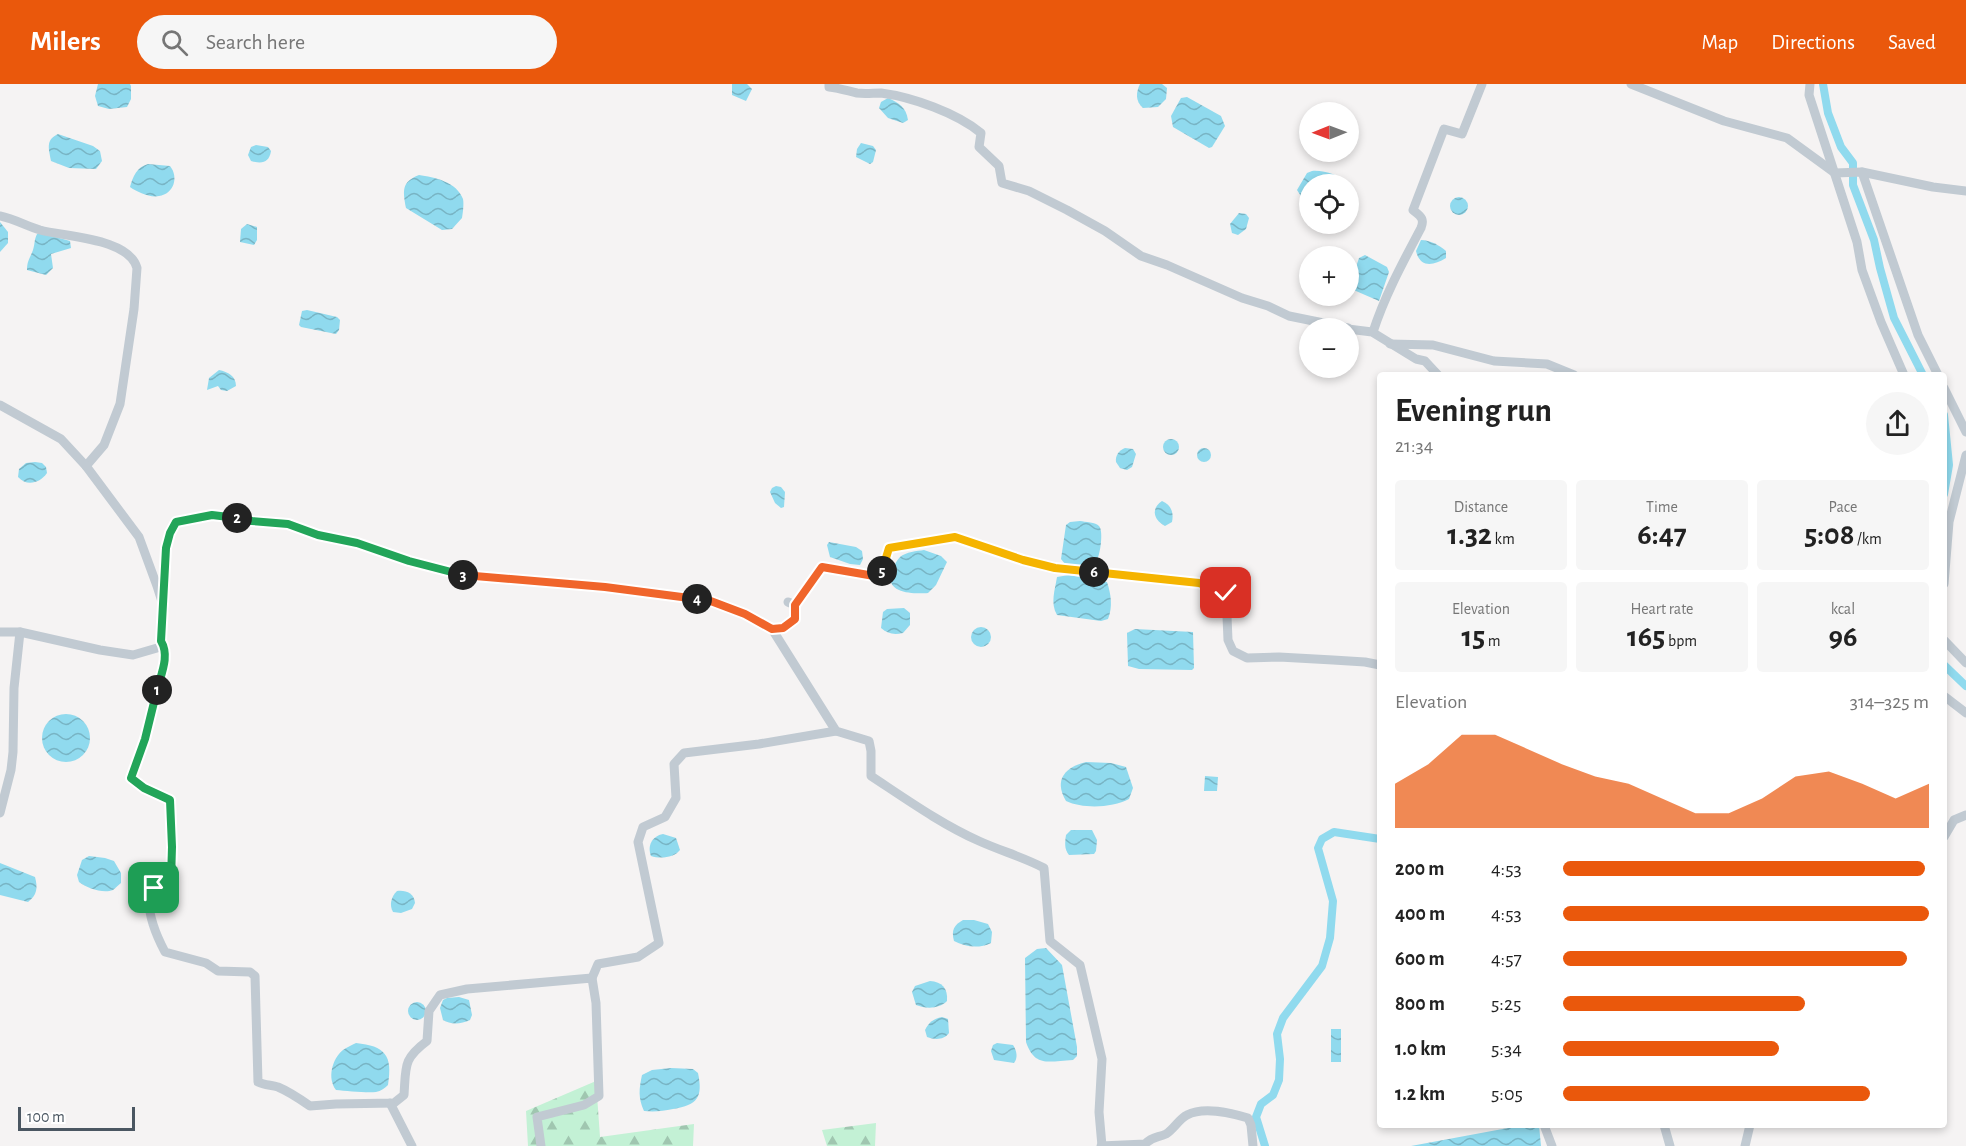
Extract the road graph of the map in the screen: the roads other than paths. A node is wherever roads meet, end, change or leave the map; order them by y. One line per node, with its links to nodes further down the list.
1 (829, 84): 9 (street)
2 (1482, 84): 11 (street)
3 (1631, 84): 6 (street)
4 (1810, 84): 6 (street)
5 (1860, 172): 6 (street); 7 (street); 16 (street)
6 (1835, 173): 15 (street)
7 (1966, 191)
8 (0, 216): 21 (street)
9 (1299, 318)
10 (1359, 330): 11 (street)
11 (1373, 332): 12 (street)
12 (1390, 344): 13 (street); 14 (street)
13 (1435, 372)
14 (1567, 372)
15 (1903, 372)
16 (1936, 372)
17 (1947, 394): 19 (street)
18 (0, 405): 21 (street)
19 (1966, 432)
20 (1966, 455): 22 (street)
21 (86, 466): 23 (street)
22 (1947, 547)
23 (164, 608): 24 (street); 28 (street)
24 (772, 629): 30 (street); 33 (street)
25 (0, 632): 26 (street)
26 (20, 632): 28 (street); 34 (street)
27 (1947, 643): 29 (street)
28 (164, 646): 38 (street)
29 (1966, 663)
30 (1377, 664)
31 (1947, 698): 32 (street)
32 (1966, 713)
33 (836, 730): 37 (street); 44 (street)
34 (0, 813)
35 (1966, 814): 36 (street)
36 (1947, 832)
37 (592, 978): 38 (street); 43 (street)
38 (390, 1103): 42 (street)
39 (1545, 1128): 46 (street)
40 (1665, 1128): 47 (street)
41 (1749, 1128): 48 (street)
42 (412, 1146)
43 (541, 1146)
44 (1101, 1146): 45 (street)
45 (1253, 1146)
46 (1551, 1146)
47 (1670, 1146)
48 (1745, 1146)

